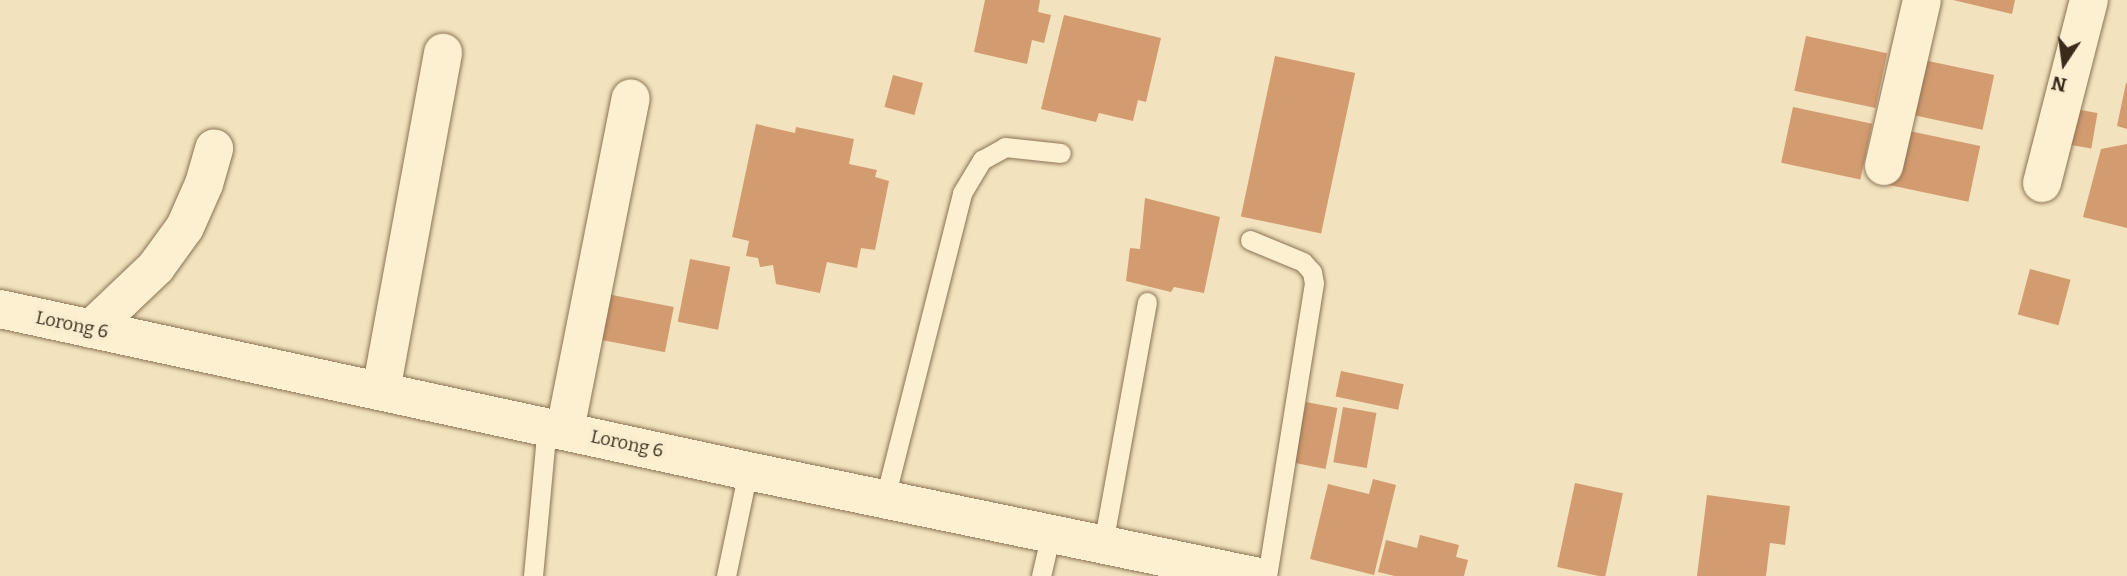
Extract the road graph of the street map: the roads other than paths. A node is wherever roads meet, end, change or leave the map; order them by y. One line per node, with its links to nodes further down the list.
1 (1922, 0): 7 (street)
2 (2089, 0): 8 (street)
3 (443, 53): 13 (street)
4 (631, 98): 14 (street)
5 (215, 148): 12 (street)
6 (1061, 153): 16 (lane)
7 (1884, 166)
8 (2042, 183)
9 (1250, 240): 23 (lane)
10 (1147, 302): 18 (lane)
11 (0, 309): 12 (street, Lorong 6)
12 (91, 329): 13 (street, Lorong 6)
13 (381, 391): 14 (street, Lorong 6)
14 (556, 428): 15 (street, Lorong 6); 19 (lane)
15 (748, 471): 16 (street, Lorong 6); 20 (lane)
16 (885, 498): 17 (street, Lorong 6)
17 (1051, 533): 18 (street, Lorong 6); 21 (lane)
18 (1103, 544): 22 (street, Lorong 6)
19 (533, 576)
20 (726, 576)
21 (1041, 576)
22 (1254, 576)
23 (1267, 576)

